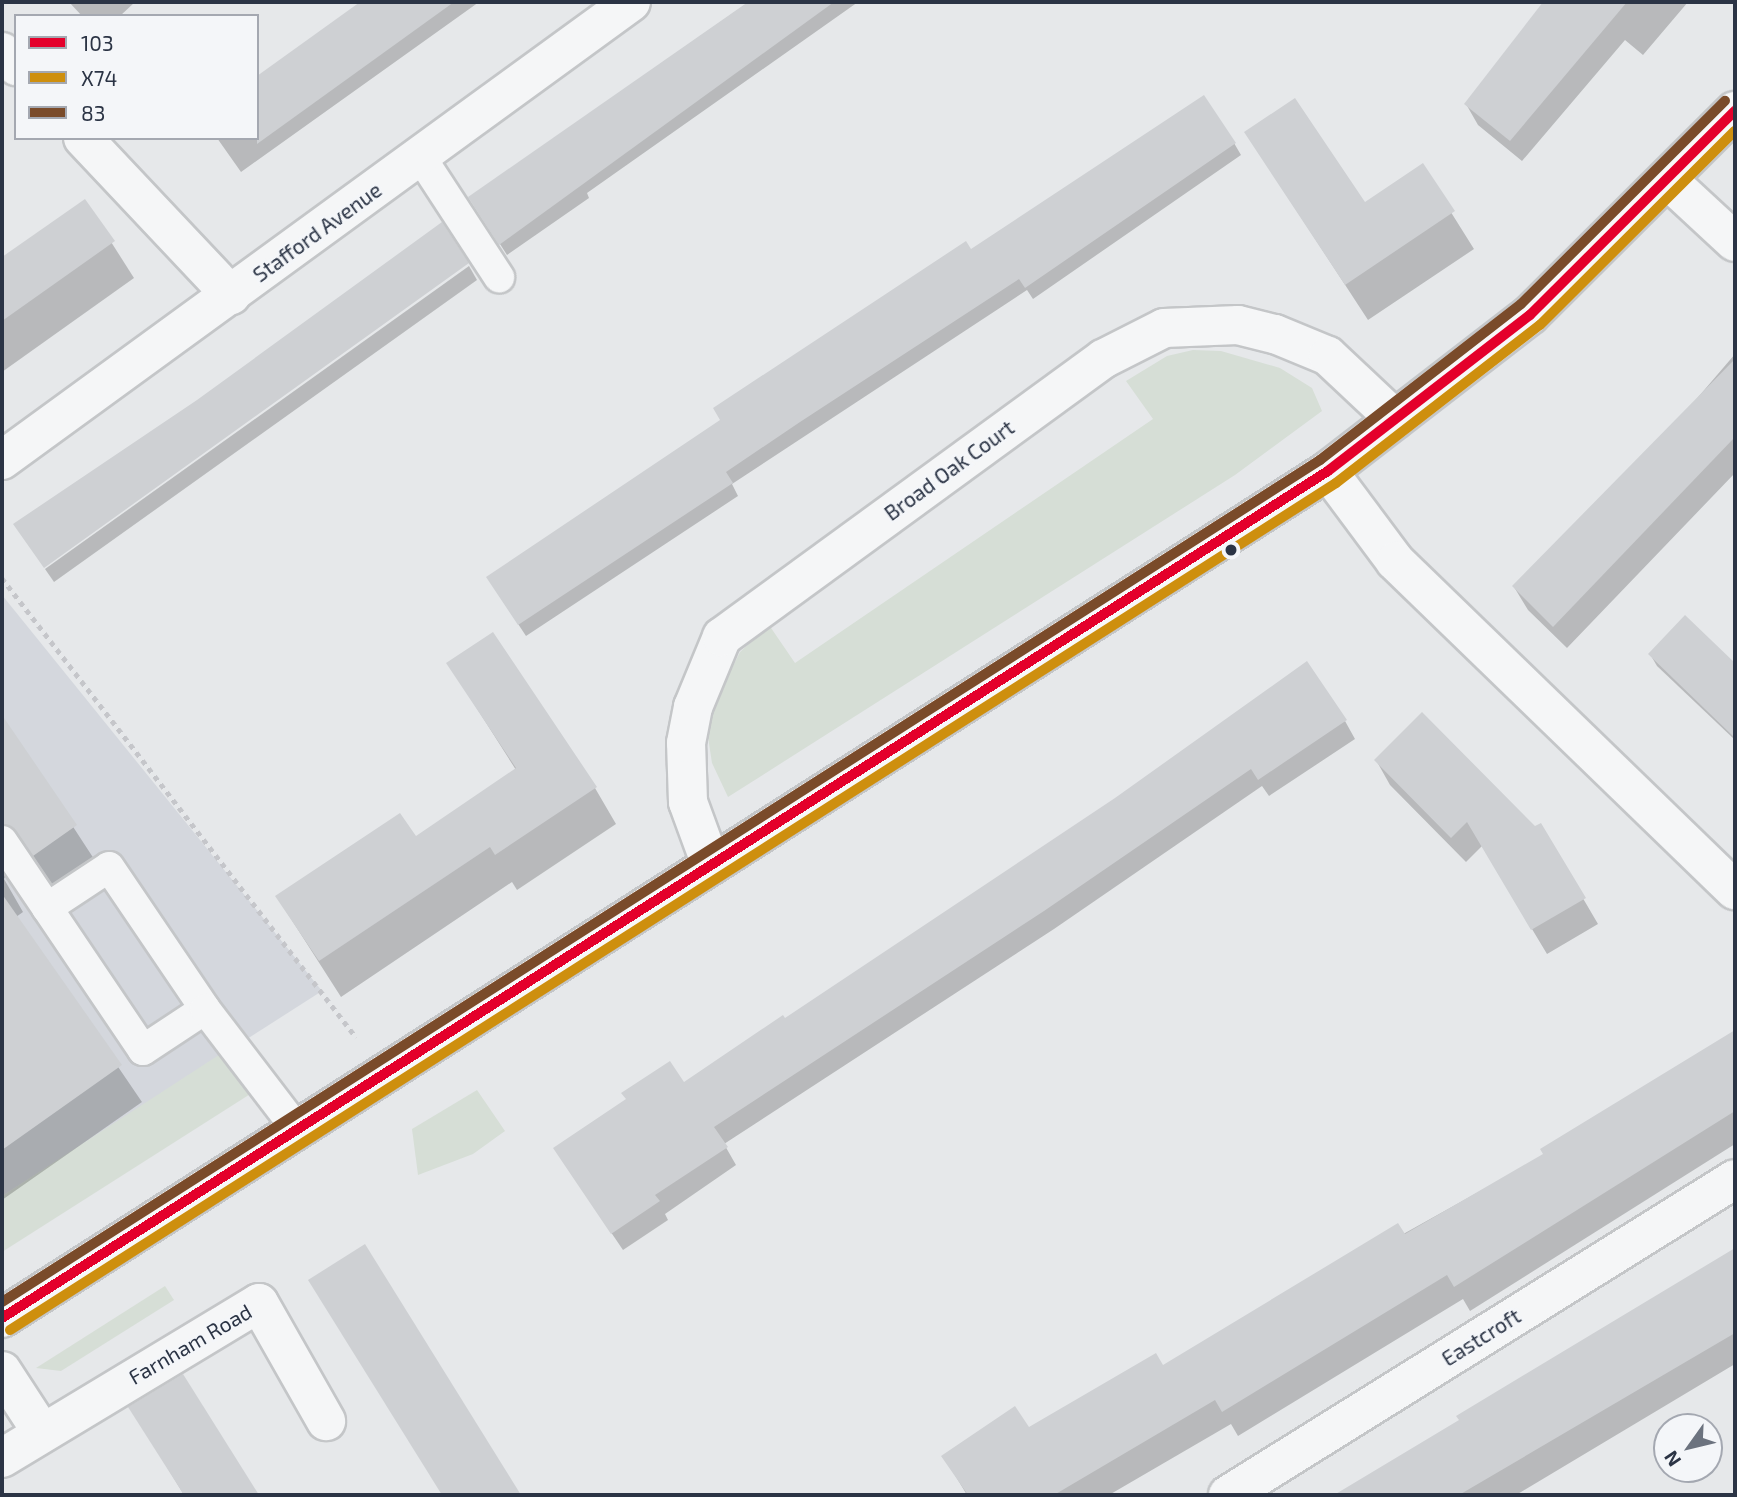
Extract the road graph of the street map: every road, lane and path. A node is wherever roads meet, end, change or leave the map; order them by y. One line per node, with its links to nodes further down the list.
1 (631, 2): 6 (street, Stafford Avenue)
2 (2, 51): 3 (street)
3 (14, 64)
4 (1735, 111): 7 (main road)
5 (85, 140): 10 (street)
6 (420, 156): 9 (lane); 10 (street, Stafford Avenue)
7 (1668, 180): 8 (street); 11 (main road)
8 (1735, 242)
9 (499, 277)
10 (231, 295): 12 (street, Stafford Avenue)
11 (1395, 419): 13 (main road); 16 (street, Broad Oak Court)
12 (2, 460)
13 (1328, 471): 16 (main road); 17 (street)
14 (2, 578): 20 (path)
15 (2, 841): 18 (lane)
16 (711, 864): 21 (main road)
17 (1735, 890)
18 (47, 908): 19 (lane); 19 (lane)
19 (205, 1009): 21 (lane)
20 (359, 1040)
21 (296, 1128): 23 (main road)
22 (1735, 1179): 28 (street, Eastcroft)
23 (2, 1318)
24 (2, 1371): 26 (street)
25 (326, 1421): 26 (street, Farnham Road)
26 (41, 1431): 27 (street, Farnham Road)
27 (2, 1458)
28 (1228, 1495)

